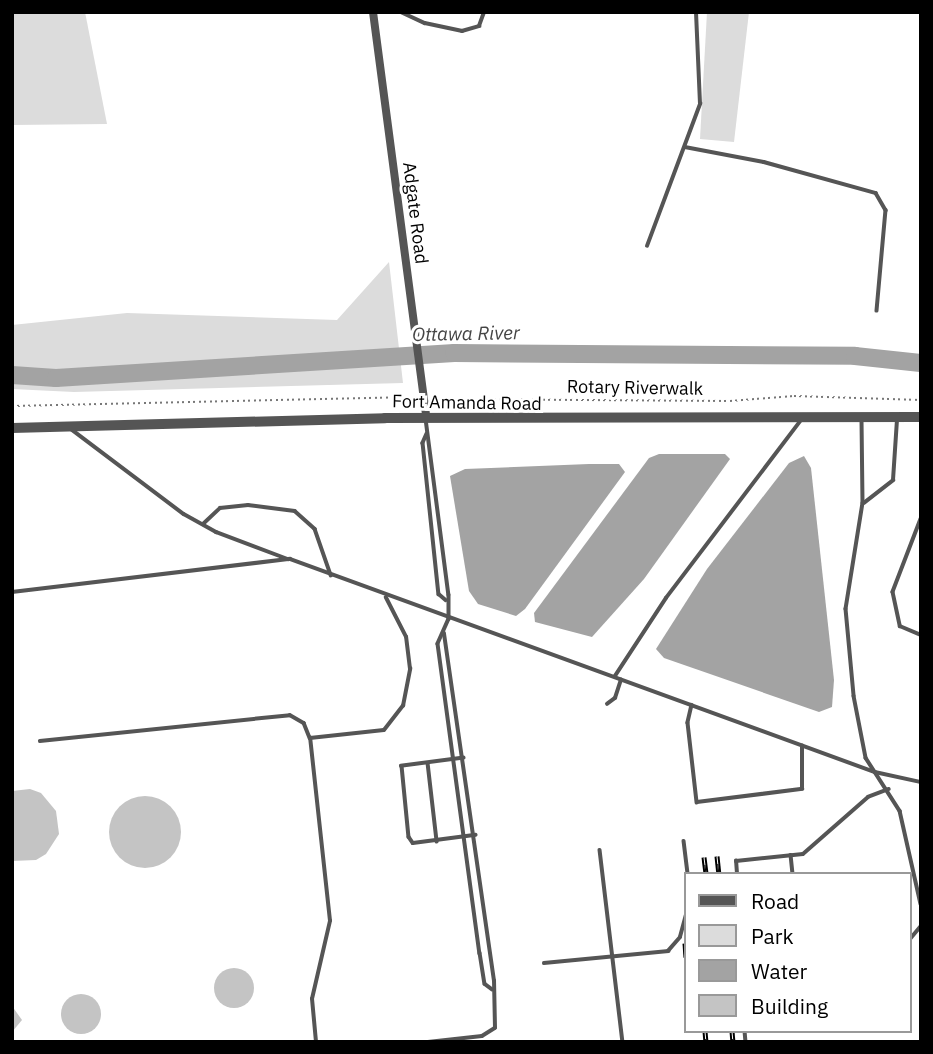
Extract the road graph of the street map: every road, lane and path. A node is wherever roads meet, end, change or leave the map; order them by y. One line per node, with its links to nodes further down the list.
1 (373, 12): 8 (street, Adgate Road)
2 (401, 12): 3 (lane)
3 (484, 12)
4 (696, 12): 5 (lane)
5 (685, 147): 6 (lane); 7 (lane)
6 (647, 246)
7 (877, 311)
8 (424, 399): 9 (path, Rotary Riverwalk); 10 (path, Rotary Riverwalk); 11 (street, Adgate Road)
9 (921, 400)
10 (12, 406)
11 (426, 417): 13 (street, Fort Amanda Road); 17 (street, Fort Amanda Road); 18 (lane)
12 (921, 417): 15 (street, Fort Amanda Road)
13 (802, 418): 14 (street, Fort Amanda Road); 30 (lane)
14 (862, 418): 15 (street, Fort Amanda Road); 19 (lane)
15 (897, 418): 19 (lane)
16 (12, 428): 17 (street, Fort Amanda Road)
17 (71, 429): 21 (lane)
18 (428, 434): 26 (lane); 26 (lane)
19 (863, 503): 40 (lane)
20 (921, 519): 29 (lane)
21 (203, 524): 22 (lane); 23 (lane)
22 (290, 559): 23 (lane); 24 (lane)
23 (331, 577): 25 (lane)
24 (12, 592)
25 (385, 596): 27 (lane); 34 (lane)
26 (446, 600): 27 (lane)
27 (449, 619): 28 (lane); 30 (lane)
28 (444, 634): 37 (lane); 38 (lane)
29 (921, 635)
30 (614, 677): 31 (lane)
31 (621, 680): 32 (lane); 33 (lane)
32 (607, 704)
33 (692, 705): 36 (lane); 36 (lane)
34 (310, 738): 35 (lane); 57 (lane)
35 (40, 741)
36 (802, 746): 40 (lane)
37 (464, 758): 38 (lane); 43 (lane)
38 (453, 759): 39 (lane); 44 (lane)
39 (427, 762): 45 (lane); 45 (lane)
40 (875, 772): 41 (lane); 42 (lane)
41 (921, 782)
42 (889, 789): 48 (lane); 52 (lane)
43 (475, 835): 44 (lane); 56 (lane)
44 (463, 838): 45 (lane); 56 (lane)
45 (437, 841)
46 (684, 841): 49 (lane)
47 (600, 850): 54 (lane)
48 (791, 855): 50 (lane); 51 (lane)
49 (688, 872)
50 (737, 872)
51 (793, 872)
52 (921, 904)
53 (684, 922): 54 (lane)
54 (613, 956): 55 (lane); 59 (lane)
55 (544, 963)
56 (492, 989): 58 (lane)
57 (316, 1042)
58 (428, 1042)
59 (623, 1042)

